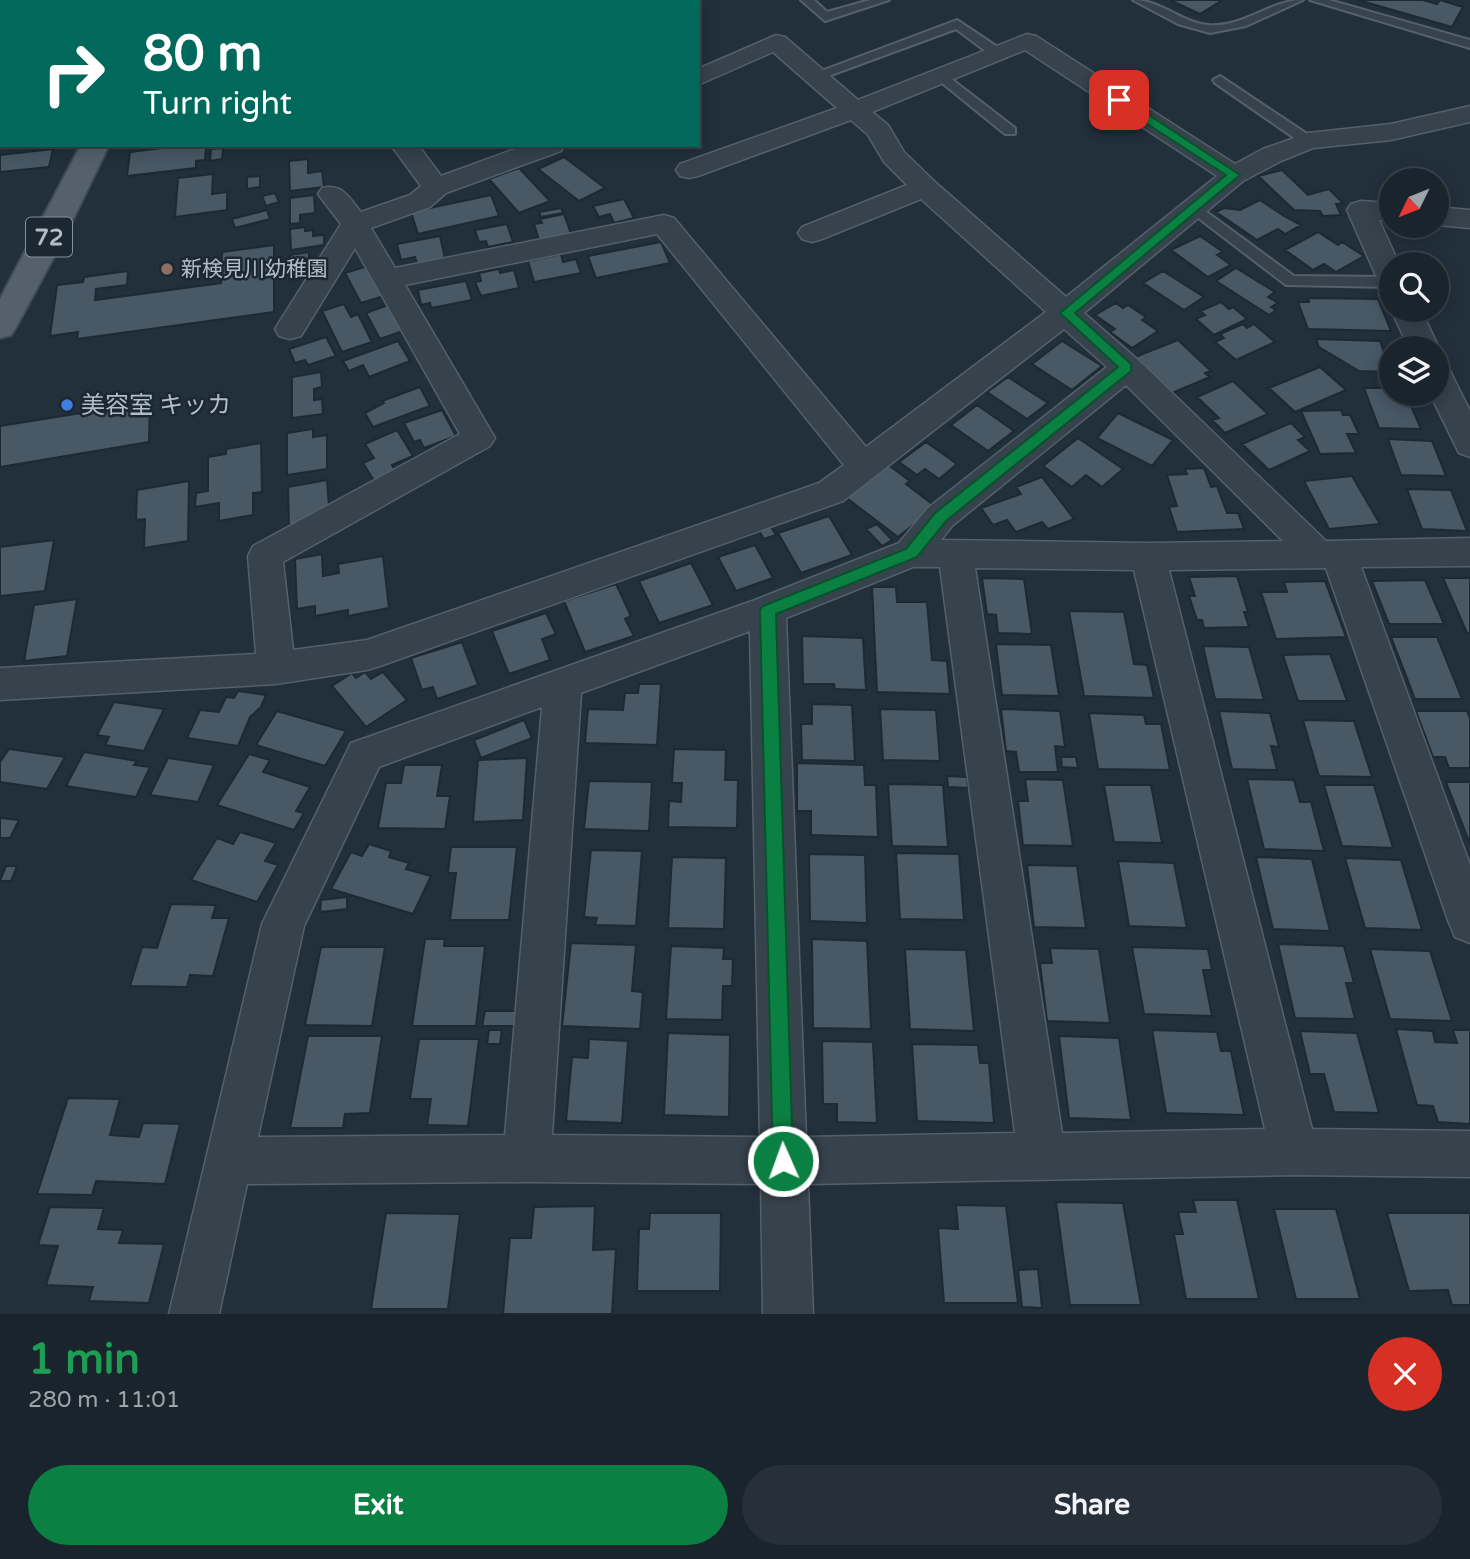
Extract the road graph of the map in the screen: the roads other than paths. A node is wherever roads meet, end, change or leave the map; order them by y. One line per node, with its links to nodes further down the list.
1 (807, 0): 2 (lane)
2 (883, 0)
3 (1139, 0): 4 (lane)
4 (1297, 0)
5 (1316, 0): 6 (lane)
6 (1470, 44)
7 (997, 53): 8 (street); 9 (lane); 20 (street)
8 (941, 75): 12 (street); 14 (lane)
9 (815, 76): 10 (street); 12 (street)
10 (700, 77)
11 (1220, 80): 15 (lane)
12 (854, 110): 19 (street); 22 (street)
13 (1470, 114): 15 (street)
14 (1010, 131)
15 (1308, 141): 20 (street)
16 (94, 147): 34 (main road, 72)
17 (406, 147): 21 (street)
18 (546, 147): 21 (street)
19 (689, 170)
20 (1234, 175): 24 (street)
21 (436, 187): 28 (street)
22 (926, 188): 29 (street); 33 (street)
23 (332, 194): 28 (street)
24 (1193, 208): 32 (lane); 33 (street)
25 (1379, 211): 30 (street)
26 (1449, 217): 27 (street)
27 (1470, 219)
28 (355, 224): 31 (street); 35 (street)
29 (812, 233)
30 (1379, 252)
31 (387, 279): 39 (street); 46 (street)
32 (1379, 280)
33 (1066, 313): 36 (street); 39 (street)
34 (0, 327)
35 (290, 329)
36 (1127, 368): 42 (street); 43 (street)
37 (1449, 400): 38 (street)
38 (1470, 445)
39 (864, 467): 46 (street)
40 (955, 552): 42 (street); 44 (street); 52 (street)
41 (1470, 552): 43 (street)
42 (911, 553): 45 (street)
43 (1328, 553): 44 (street); 49 (street)
44 (1147, 556): 50 (street)
45 (768, 610): 48 (street); 55 (street)
46 (276, 668): 47 (street)
47 (0, 684)
48 (563, 684): 53 (street); 54 (street)
49 (1470, 923)
50 (1294, 1152): 51 (street); 52 (street)
51 (1470, 1154)
52 (1042, 1157): 55 (street)
53 (527, 1158): 54 (street); 55 (street)
54 (229, 1161): 56 (street)
55 (783, 1161): 57 (street)
56 (194, 1314)
57 (788, 1314)

